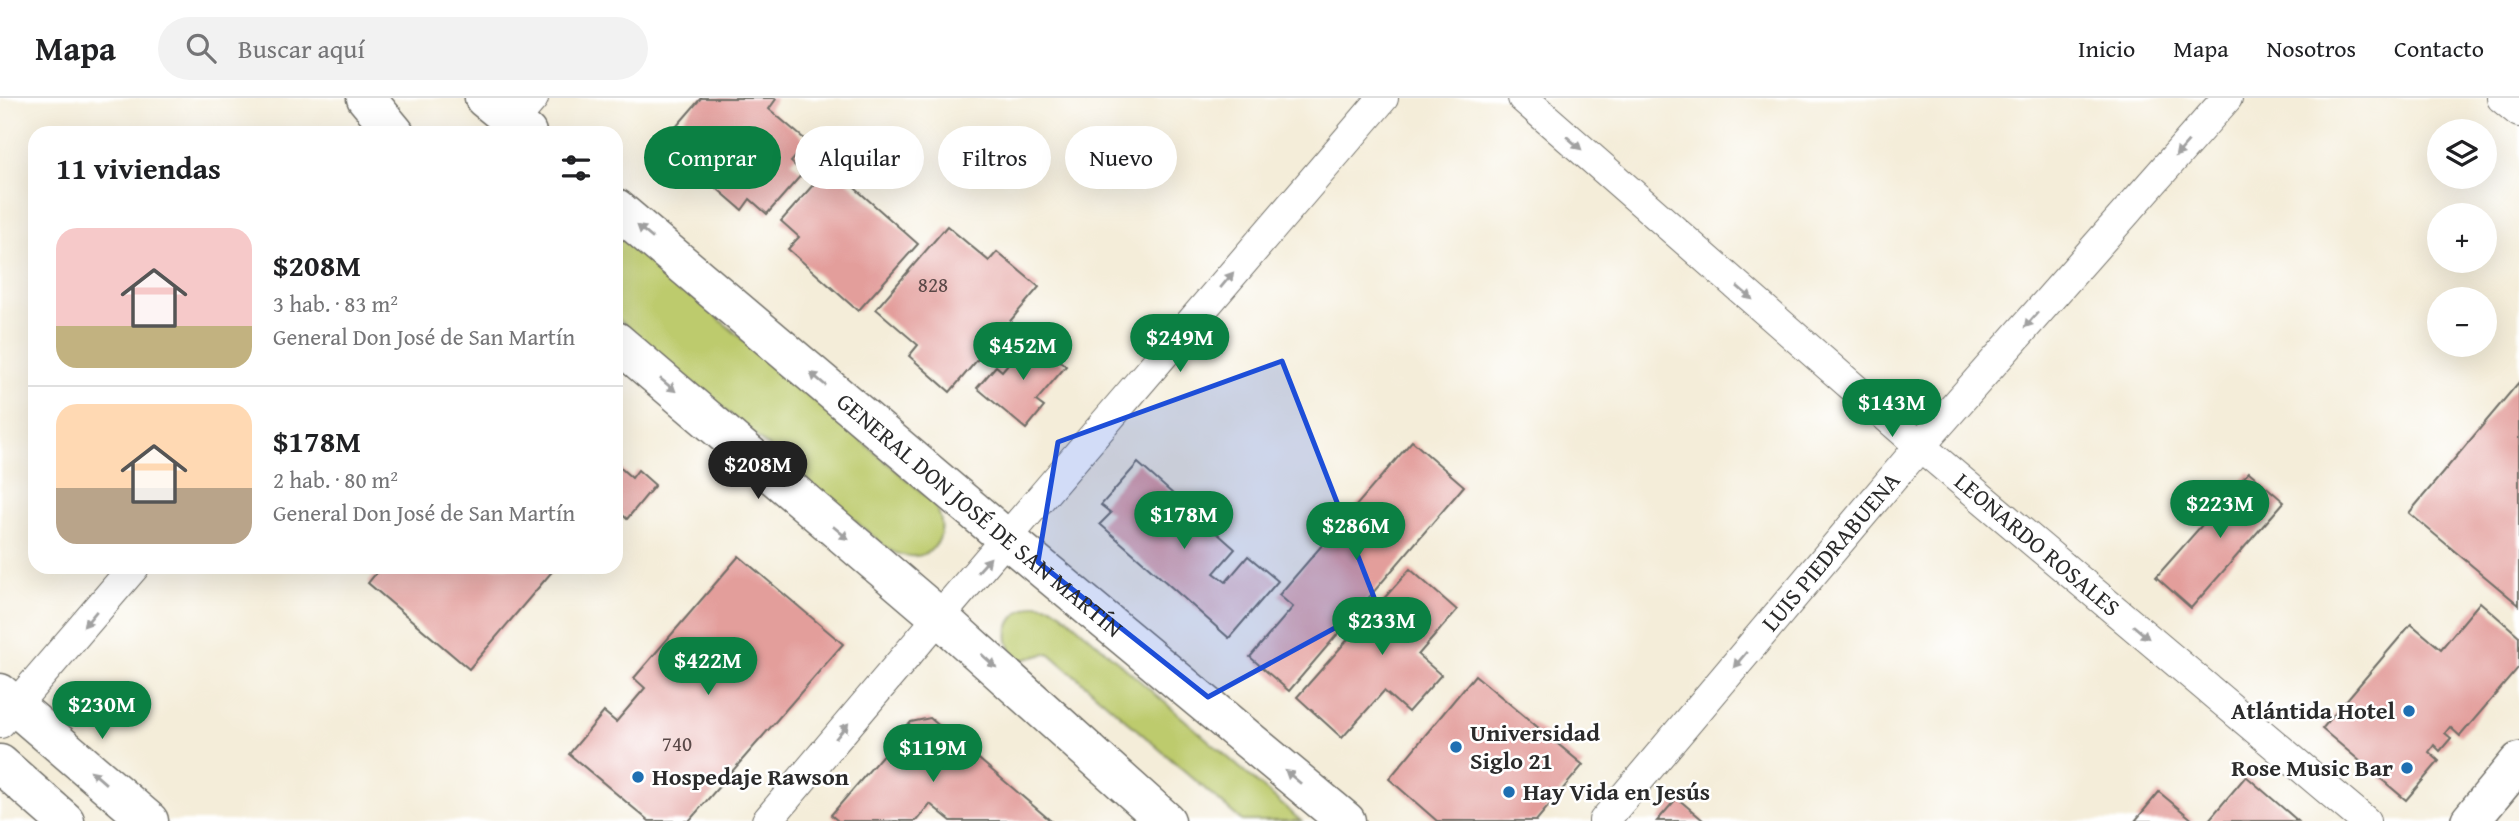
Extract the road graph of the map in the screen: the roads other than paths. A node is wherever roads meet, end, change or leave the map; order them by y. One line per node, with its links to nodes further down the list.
1 (366, 98): 7 (main road)
2 (1383, 98): 11 (street, one-way to 2)
3 (1523, 98): 10 (street, LEONARDO ROSALES, one-way to 10)
4 (2227, 98): 10 (street, LUIS PIEDRABUENA, one-way to 10)
5 (2502, 98): 6 (street)
6 (2519, 112)
7 (389, 126)
8 (623, 214): 11 (main road, GENERAL DON JOSÉ DE SAN MARTÍN, one-way to 8)
9 (623, 347): 13 (main road, one-way to 13)
10 (1920, 446): 22 (street, LUIS PIEDRABUENA, one-way to 22); 23 (street, LEONARDO ROSALES, one-way to 23)
11 (1007, 539): 13 (street, one-way to 11); 21 (main road, GENERAL DON JOSÉ DE SAN MARTÍN, one-way to 11)
12 (128, 574): 14 (street, one-way to 14)
13 (938, 616): 19 (street, one-way to 13); 20 (main road, one-way to 20)
14 (5, 708): 18 (main road, one-way to 14)
15 (2519, 762): 24 (main road)
16 (0, 764): 17 (main road)
17 (65, 821)
18 (149, 821)
19 (767, 821)
20 (1166, 821)
21 (1346, 821)
22 (1604, 821)
23 (2365, 821)
24 (2470, 821)

